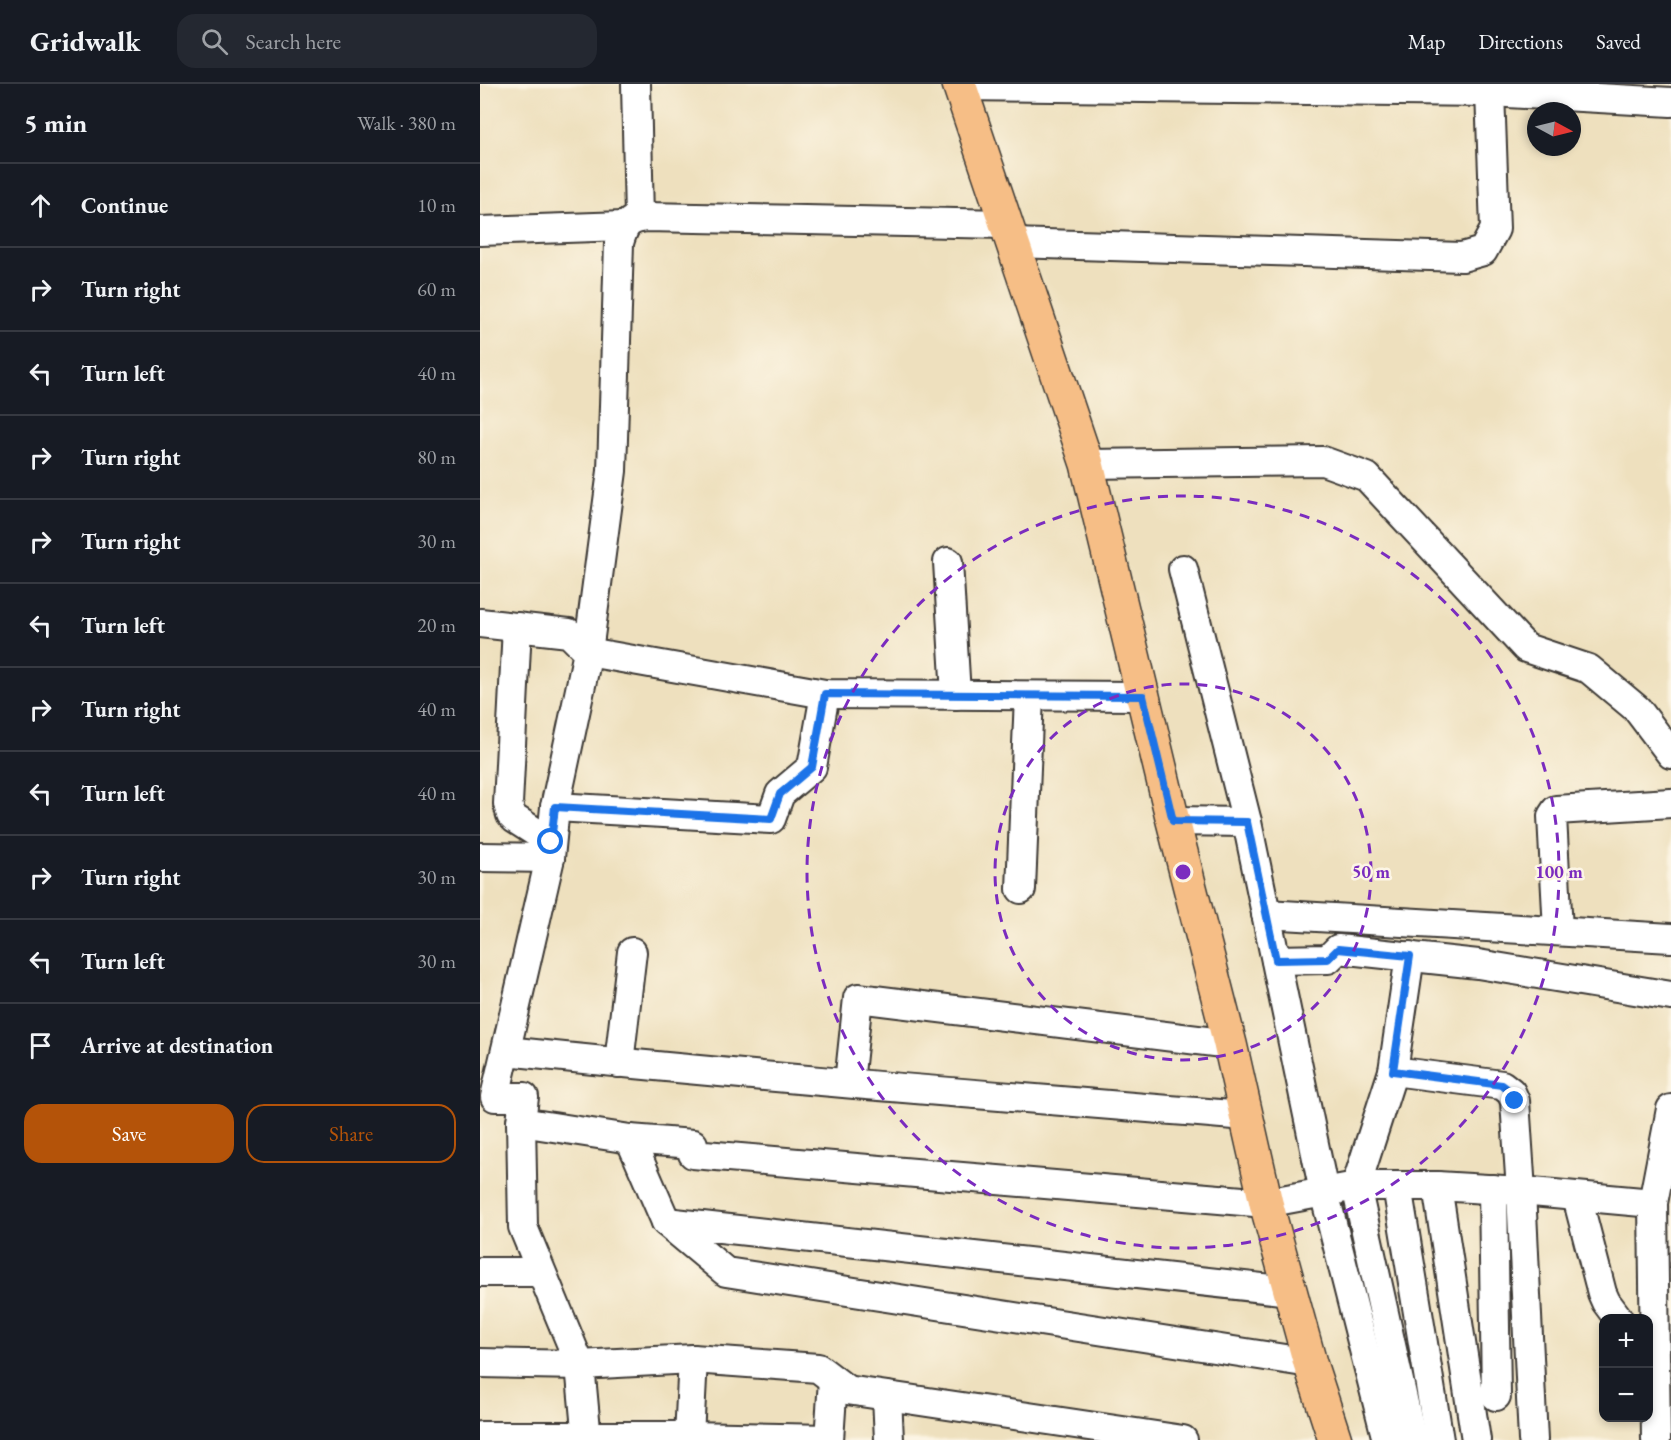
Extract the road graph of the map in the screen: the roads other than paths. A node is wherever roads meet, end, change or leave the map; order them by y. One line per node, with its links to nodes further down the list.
1 (636, 84): 5 (street)
2 (959, 85): 3 (street); 7 (main road)
3 (1490, 92): 4 (street); 7 (street)
4 (1671, 102)
5 (632, 222): 6 (street); 7 (street); 13 (street)
6 (480, 231)
7 (1009, 233): 8 (main road)
8 (1087, 464): 17 (main road); 18 (street)
9 (948, 562): 15 (street)
10 (1183, 569): 22 (street)
11 (480, 623): 12 (street)
12 (517, 627): 13 (street); 23 (street)
13 (588, 652): 14 (street); 20 (street)
14 (825, 694): 15 (street); 20 (street)
15 (956, 695): 16 (street)
16 (1029, 696): 17 (street); 25 (street)
17 (1143, 696): 21 (main road)
18 (1671, 754)
19 (1671, 803): 27 (street)
20 (555, 807): 23 (street)
21 (1173, 821): 22 (street); 33 (main road)
22 (1247, 822): 26 (street)
23 (550, 850): 24 (street); 34 (street)
24 (480, 857)
25 (1021, 889)
26 (1266, 914): 27 (street); 31 (street)
27 (1558, 931): 28 (street)
28 (1671, 938)
29 (632, 952): 35 (street)
30 (1410, 956): 31 (street); 32 (street); 36 (street)
31 (1276, 960): 48 (street)
32 (1671, 996)
33 (1230, 1044): 37 (street); 40 (main road)
34 (506, 1051): 35 (street); 38 (street)
35 (619, 1063): 37 (street)
36 (1393, 1071): 43 (street); 47 (street)
37 (849, 1083): 40 (street)
38 (488, 1097): 41 (street)
39 (1671, 1109): 51 (street)
40 (1246, 1116): 50 (main road)
41 (522, 1122): 42 (street); 54 (street)
42 (630, 1139): 50 (street); 52 (street)
43 (1356, 1186): 44 (street); 48 (street); 74 (street)
44 (1397, 1186): 45 (street); 75 (street)
45 (1437, 1186): 46 (street); 76 (street)
46 (1493, 1189): 47 (street); 65 (street)
47 (1521, 1191): 49 (street); 77 (street)
48 (1324, 1192): 50 (street); 73 (street)
49 (1576, 1197): 51 (street); 56 (street)
50 (1266, 1203): 55 (main road)
51 (1653, 1203): 57 (street)
52 (666, 1222): 55 (street); 60 (street)
53 (480, 1272): 54 (street)
54 (540, 1272): 61 (street)
55 (1290, 1291): 60 (main road)
56 (1615, 1314)
57 (1652, 1314)
58 (693, 1359): 61 (street); 63 (street); 67 (street)
59 (480, 1363): 61 (street)
60 (1310, 1363): 72 (main road)
61 (580, 1365): 68 (street)
62 (1652, 1368): 78 (street)
63 (833, 1380): 64 (street); 69 (street)
64 (887, 1396): 70 (street); 71 (street)
65 (1496, 1396)
66 (480, 1436): 68 (street)
67 (689, 1436): 68 (street); 69 (street)
68 (587, 1438)
69 (829, 1439)
70 (889, 1440)
71 (1183, 1440)
72 (1335, 1440)
73 (1387, 1440)
74 (1412, 1440)
75 (1439, 1440)
76 (1476, 1440)
77 (1533, 1440)
78 (1656, 1440)

